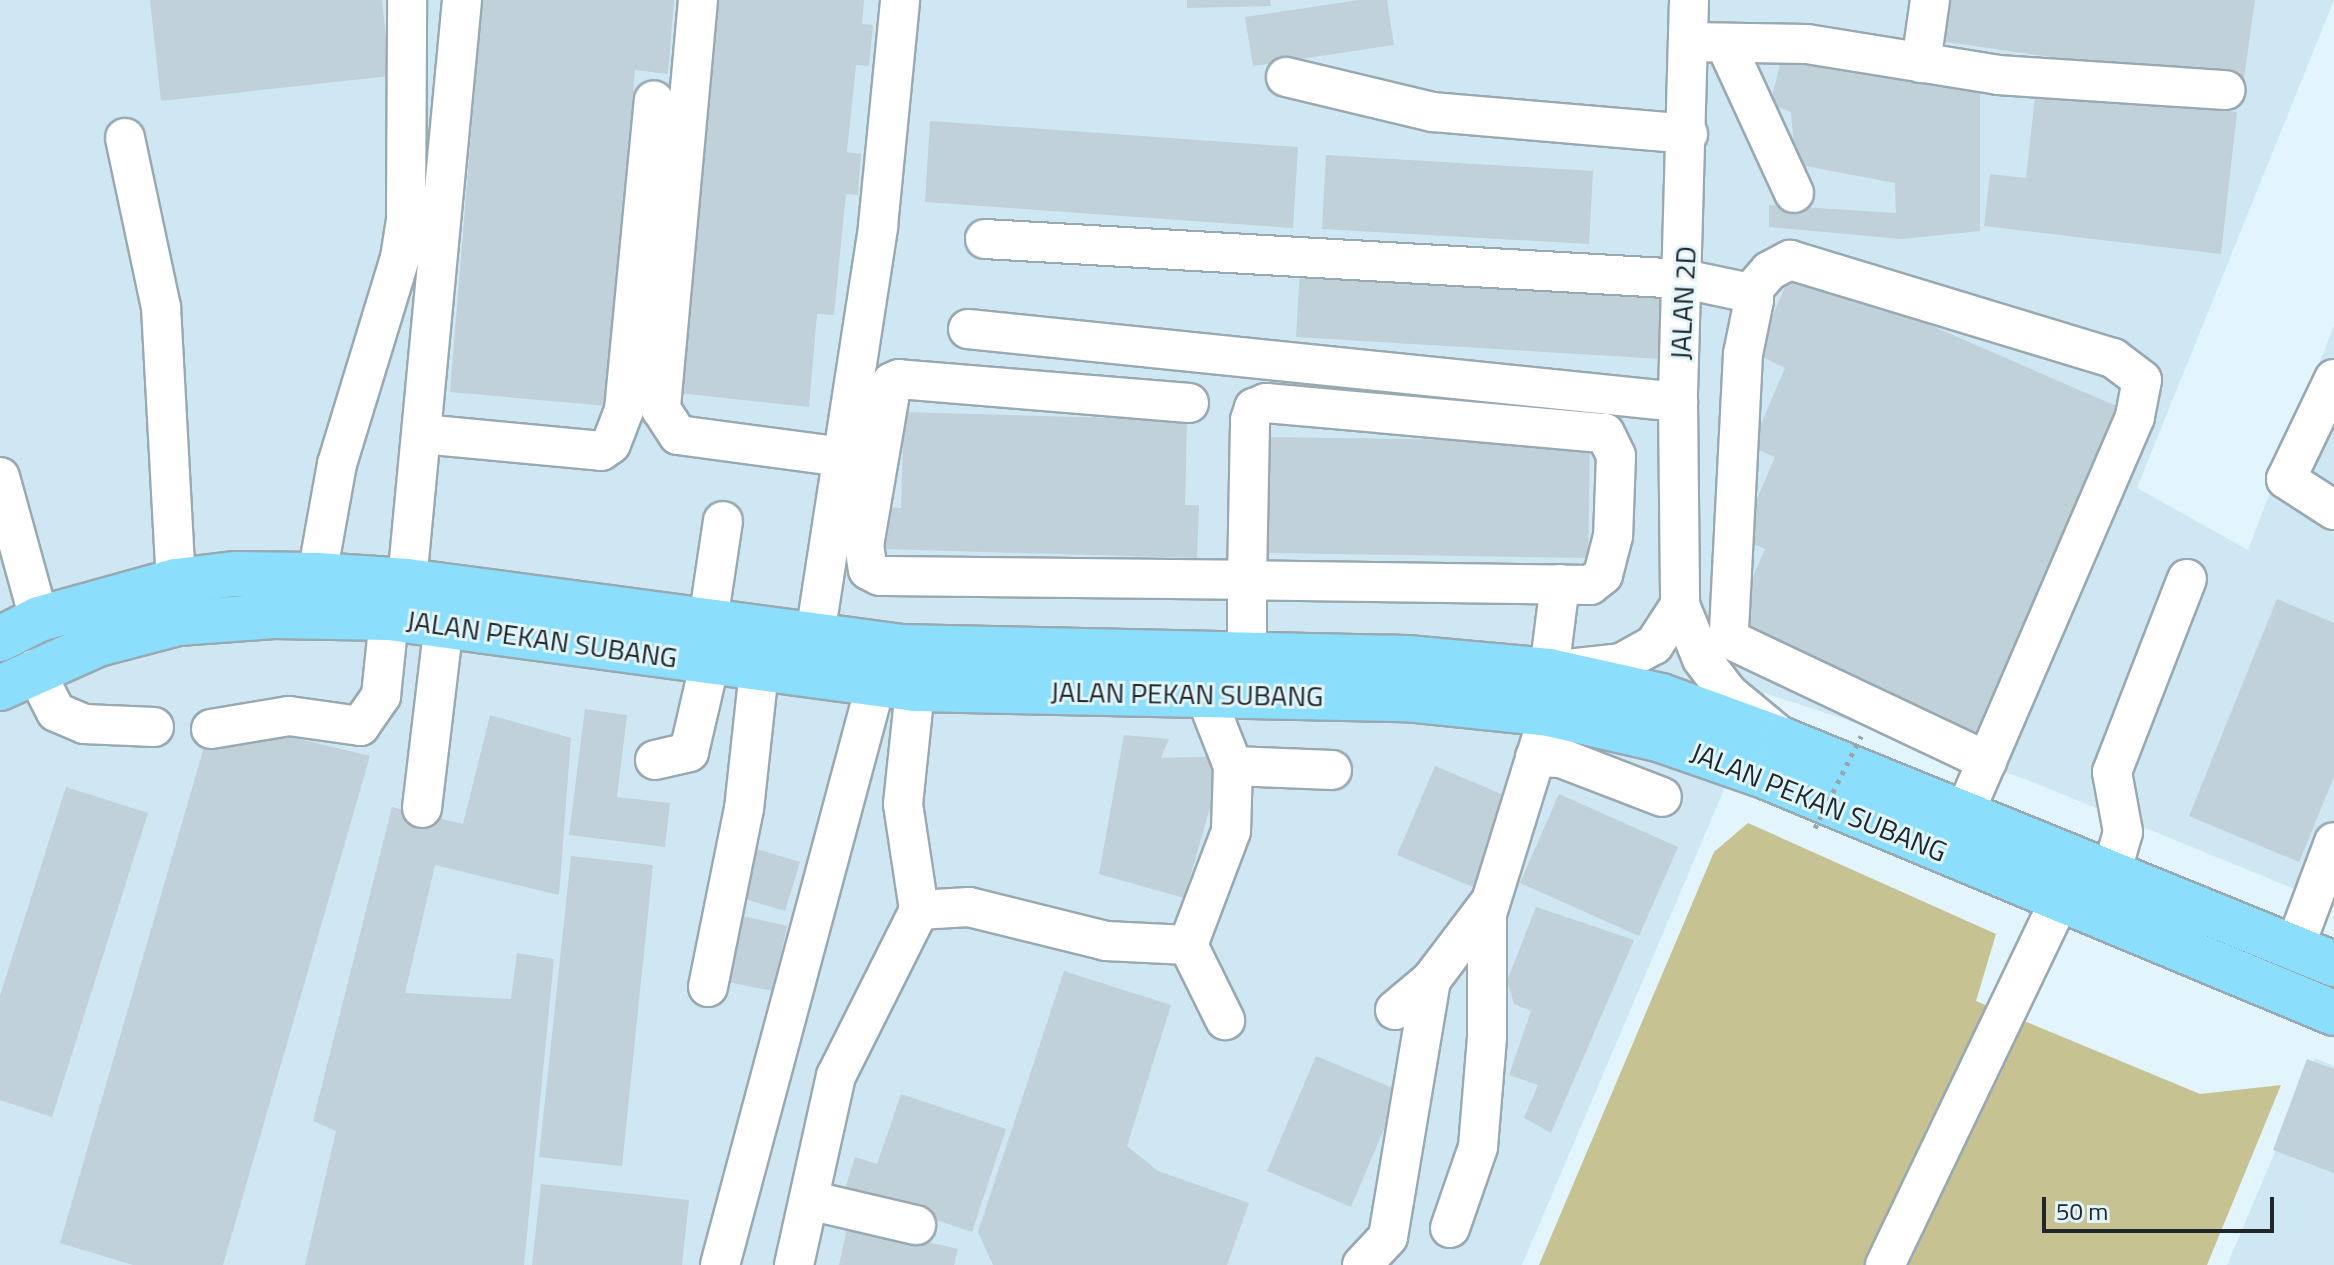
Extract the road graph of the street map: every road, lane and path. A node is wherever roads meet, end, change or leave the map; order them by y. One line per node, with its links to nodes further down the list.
1 (407, 0): 27 (street)
2 (462, 0): 22 (street)
3 (698, 0): 23 (street)
4 (900, 0): 23 (street)
5 (1689, 0): 7 (street, JALAN 2D)
6 (1930, 0): 8 (street)
7 (1707, 42): 8 (street); 12 (street, JALAN 2D); 14 (street)
8 (1921, 63): 10 (street)
9 (1286, 77): 12 (street)
10 (2226, 90)
11 (654, 100): 22 (street)
12 (1688, 134): 16 (street, JALAN 2D)
13 (125, 138): 30 (street)
14 (1794, 193)
15 (985, 239): 16 (street)
16 (1684, 279): 17 (street); 20 (street, JALAN 2D)
17 (1750, 293): 52 (street); 52 (street)
18 (968, 329): 20 (street)
19 (2334, 379): 25 (street)
20 (1678, 402): 33 (street, JALAN 2D)
21 (1189, 403): 29 (street)
22 (422, 434): 32 (street)
23 (842, 457): 36 (street)
24 (0, 477): 34 (street)
25 (2334, 510)
26 (723, 521): 38 (street)
27 (317, 575): 30 (main road, JALAN PEKAN SUBANG); 32 (main road, JALAN PEKAN SUBANG)
28 (2187, 579): 60 (street)
29 (1247, 580): 31 (street); 31 (street); 39 (street)
30 (176, 581): 34 (main road, JALAN PEKAN SUBANG)
31 (1560, 584): 41 (street)
32 (398, 599): 35 (main road, JALAN PEKAN SUBANG); 38 (main road, JALAN PEKAN SUBANG); 42 (main road, JALAN PEKAN SUBANG); 47 (street)
33 (1680, 605): 41 (street); 49 (street, JALAN 2D)
34 (39, 619): 37 (main road, JALAN PEKAN SUBANG)
35 (444, 624): 38 (main road, JALAN PEKAN SUBANG); 56 (street)
36 (815, 635): 38 (main road, JALAN PEKAN SUBANG); 39 (main road, JALAN PEKAN SUBANG)
37 (0, 639)
38 (709, 641): 40 (main road, JALAN PEKAN SUBANG); 51 (street)
39 (1247, 654): 41 (main road, JALAN PEKAN SUBANG)
40 (759, 670): 43 (main road, JALAN PEKAN SUBANG); 68 (street)
41 (1549, 671): 49 (main road, JALAN PEKAN SUBANG)
42 (17, 678): 46 (street)
43 (896, 686): 44 (main road, JALAN PEKAN SUBANG); 63 (street); 75 (street)
44 (1205, 695): 45 (main road, JALAN PEKAN SUBANG); 53 (street)
45 (1549, 714): 50 (street); 61 (main road, JALAN PEKAN SUBANG)
46 (154, 727)
47 (211, 729)
48 (1861, 736): 58 (path, bridge)
49 (1785, 741): 57 (main road, JALAN PEKAN SUBANG)
50 (1535, 757): 55 (street); 62 (street)
51 (655, 760)
52 (1987, 761): 57 (street)
53 (1233, 766): 54 (street); 64 (street)
54 (1332, 770)
55 (1662, 797)
56 (422, 808)
57 (1964, 814): 60 (main road, JALAN PEKAN SUBANG)
58 (1815, 828)
59 (2334, 842): 65 (street)
60 (2111, 874): 65 (main road, JALAN PEKAN SUBANG)
61 (2061, 898): 70 (main road, JALAN PEKAN SUBANG); 78 (street)
62 (1491, 900): 67 (street); 74 (street)
63 (919, 910): 64 (street); 72 (street)
64 (1188, 945): 71 (street)
65 (2294, 949): 66 (main road, JALAN PEKAN SUBANG)
66 (2334, 964)
67 (1431, 980): 69 (street); 77 (street)
68 (708, 987)
69 (1395, 1010)
70 (2334, 1013)
71 (1225, 1020)
72 (809, 1200): 73 (street); 76 (street)
73 (916, 1225)
74 (1450, 1228)
75 (720, 1265)
76 (794, 1265)
77 (1362, 1265)
78 (1885, 1265)

